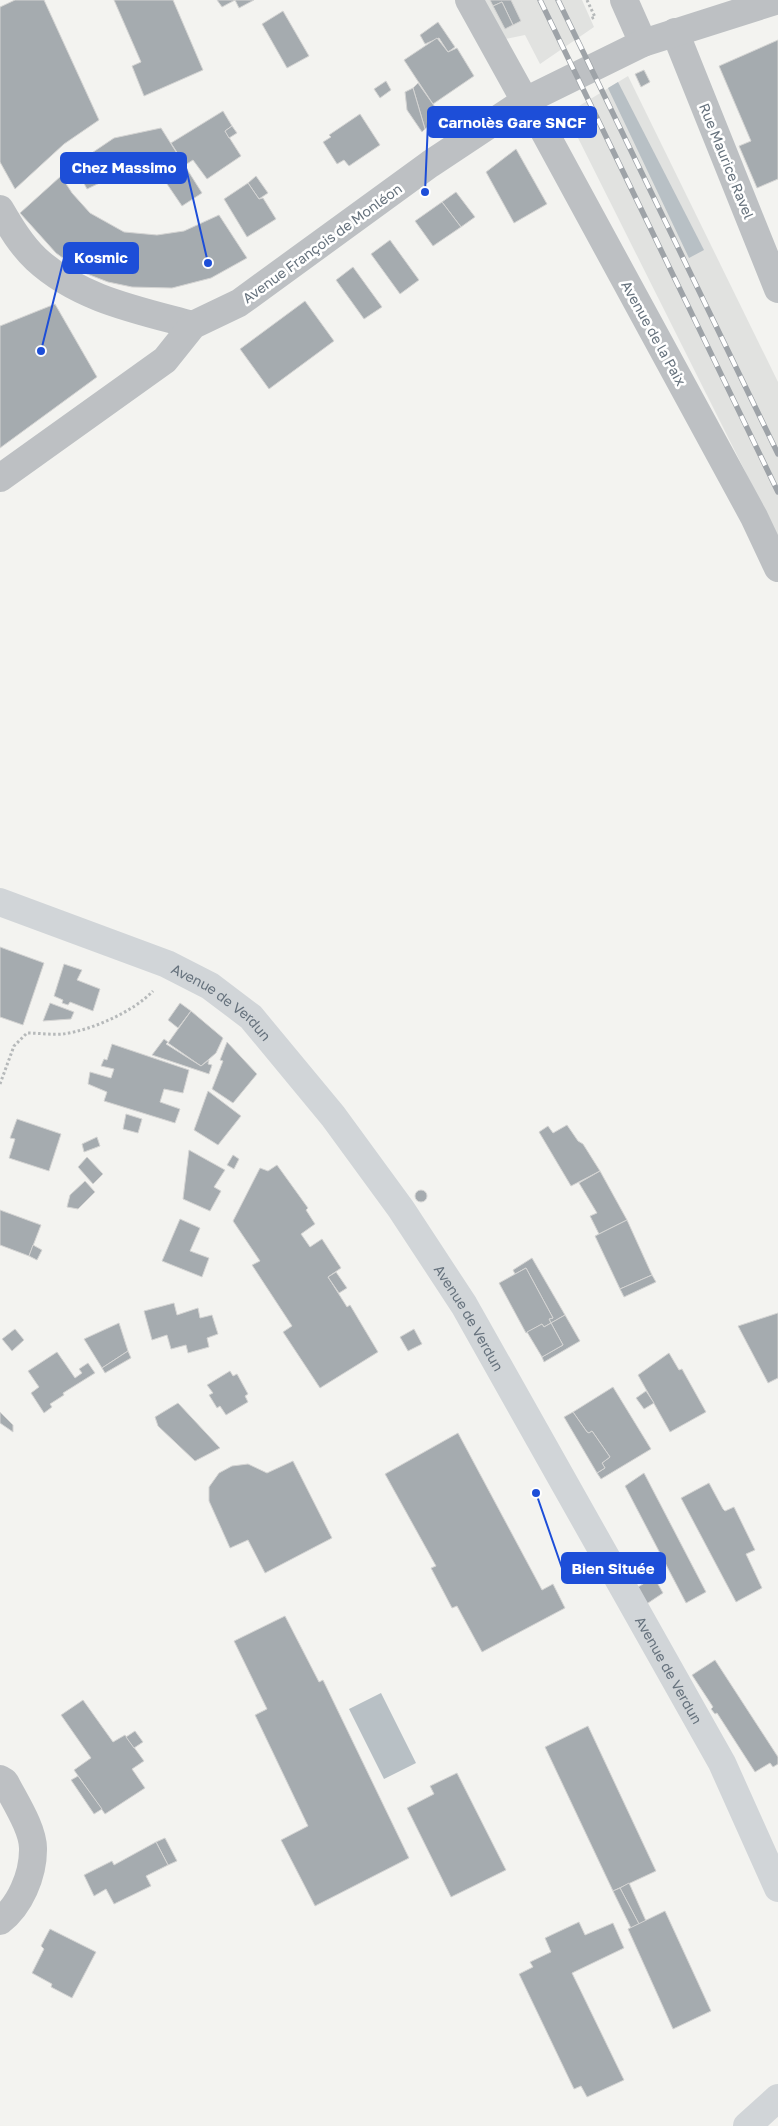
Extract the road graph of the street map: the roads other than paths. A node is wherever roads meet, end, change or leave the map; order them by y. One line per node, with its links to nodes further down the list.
1 (469, 0): 6 (street, Avenue de la Paix)
2 (624, 0): 5 (street)
3 (778, 0): 4 (street, Avenue François de Monléon)
4 (675, 32): 5 (street, Avenue François de Monléon); 8 (street, Rue Maurice Ravel)
5 (643, 43): 6 (street, Avenue François de Monléon)
6 (524, 101): 9 (street, Avenue François de Monléon); 11 (street, Avenue de la Paix)
7 (0, 209): 9 (street)
8 (778, 290)
9 (193, 325): 10 (street, Avenue François de Monléon)
10 (0, 478)
11 (778, 568)
12 (0, 902): 14 (main road, Avenue de Verdun)
13 (0, 1779): 15 (street)
14 (778, 1888)
15 (0, 1921)
16 (778, 2098): 17 (main road)
17 (747, 2126)

